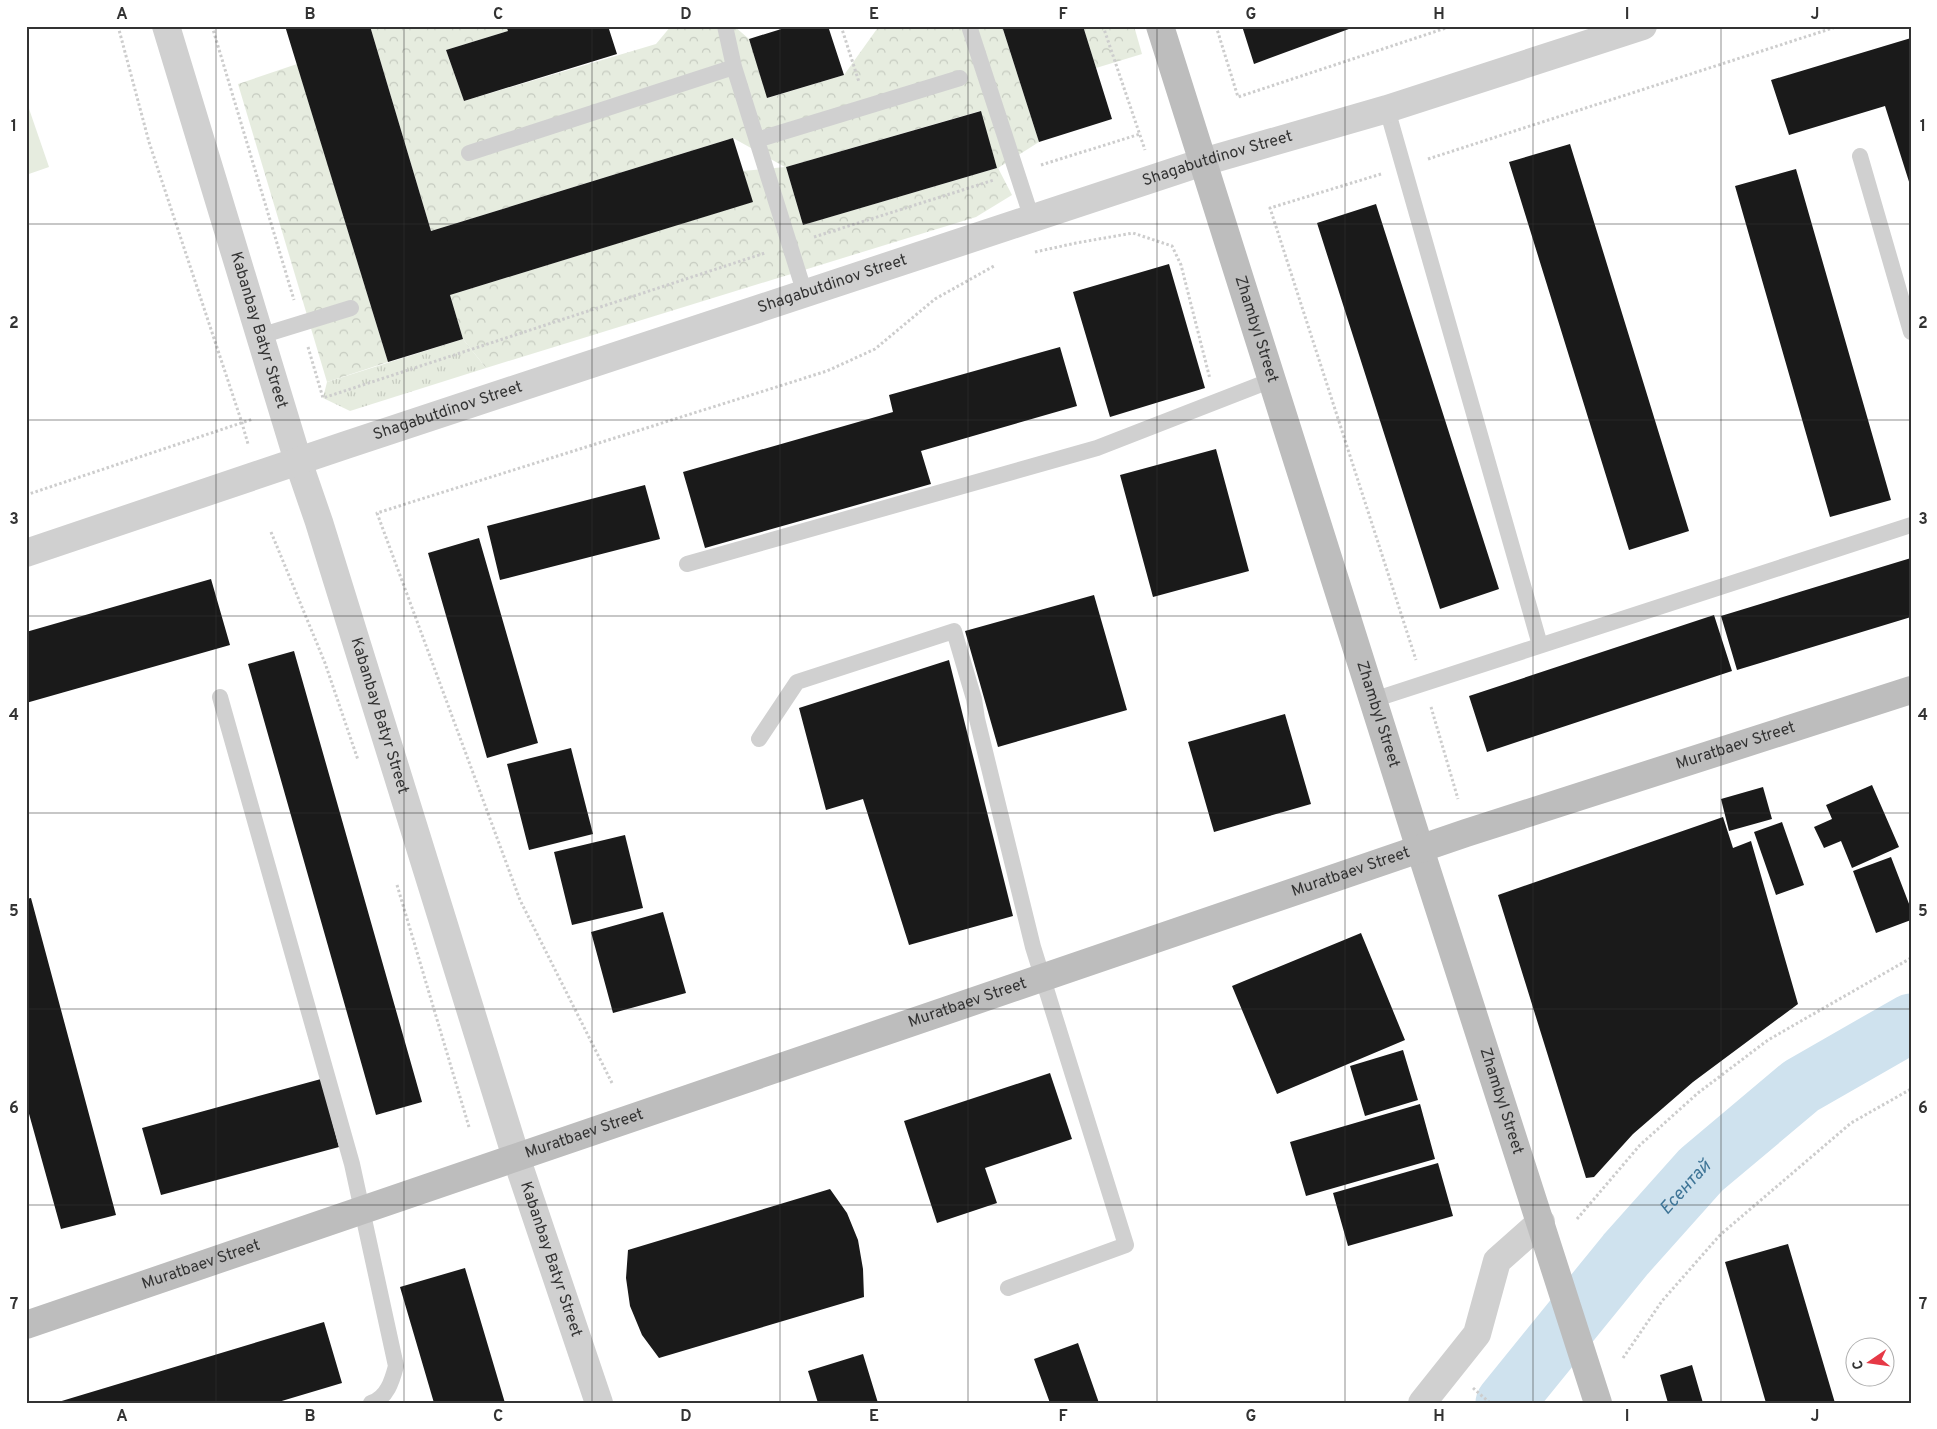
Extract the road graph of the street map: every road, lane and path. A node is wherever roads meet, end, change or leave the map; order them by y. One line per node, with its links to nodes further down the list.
1 (118, 26): 34 (path)
2 (166, 26): 31 (street, Kabanbay Batyr Street)
3 (212, 26): 29 (path)
4 (725, 26): 14 (lane)
5 (842, 26): 16 (path)
6 (969, 26): 22 (lane)
7 (1103, 26): 22 (path)
8 (1160, 26): 21 (street, Zhambyl Street)
9 (1216, 26): 10 (path)
10 (1452, 26)
11 (1643, 26): 17 (street, Shagabutdinov Street)
12 (1838, 26): 13 (path)
13 (1742, 58)
14 (734, 67): 18 (lane); 19 (lane)
15 (960, 78): 16 (lane)
16 (867, 107): 18 (lane)
17 (1387, 109): 21 (street, Shagabutdinov Street); 42 (lane)
18 (757, 140): 24 (lane)
19 (469, 152)
20 (1860, 156): 30 (lane)
21 (1203, 162): 23 (street, Shagabutdinov Street); 32 (street, Zhambyl Street)
22 (1017, 173): 23 (lane); 24 (path)
23 (1032, 219): 27 (street, Shagabutdinov Street)
24 (790, 245): 27 (lane); 29 (path)
25 (1031, 253): 33 (path)
26 (995, 265): 52 (path)
27 (804, 294): 36 (street, Shagabutdinov Street)
28 (351, 308): 29 (lane)
29 (301, 323): 31 (lane)
30 (1911, 332)
31 (260, 336): 36 (street, Kabanbay Batyr Street)
32 (1272, 380): 33 (lane); 45 (street, Zhambyl Street)
33 (1216, 401): 41 (lane)
34 (242, 423): 35 (path); 37 (path)
35 (248, 444)
36 (298, 461): 40 (street, Shagabutdinov Street); 55 (street, Kabanbay Batyr Street)
37 (26, 495)
38 (1911, 525): 42 (lane)
39 (271, 532): 47 (path)
40 (26, 553)
41 (686, 564)
42 (1540, 645): 45 (lane)
43 (1911, 690): 48 (street, Muratbaev Street)
44 (220, 697): 56 (lane)
45 (1373, 700): 48 (street, Zhambyl Street)
46 (760, 739): 51 (lane)
47 (359, 764)
48 (1420, 849): 51 (street, Muratbaev Street); 58 (street, Zhambyl Street)
49 (396, 884): 54 (path)
50 (1911, 958): 57 (path)
51 (1043, 978): 55 (street, Muratbaev Street); 59 (lane)
52 (612, 1082)
53 (1911, 1089): 61 (path)
54 (469, 1127)
55 (516, 1157): 56 (street, Muratbaev Street); 65 (street, Kabanbay Batyr Street)
56 (362, 1210): 60 (street, Muratbaev Street); 64 (lane)
57 (1577, 1219)
58 (1541, 1222): 63 (street, Zhambyl Street); 66 (street)
59 (1008, 1288)
60 (27, 1322)
61 (1623, 1358)
62 (1474, 1388): 67 (path)
63 (1593, 1390)
64 (371, 1403)
65 (600, 1403)
66 (1422, 1403)
67 (1490, 1403)

